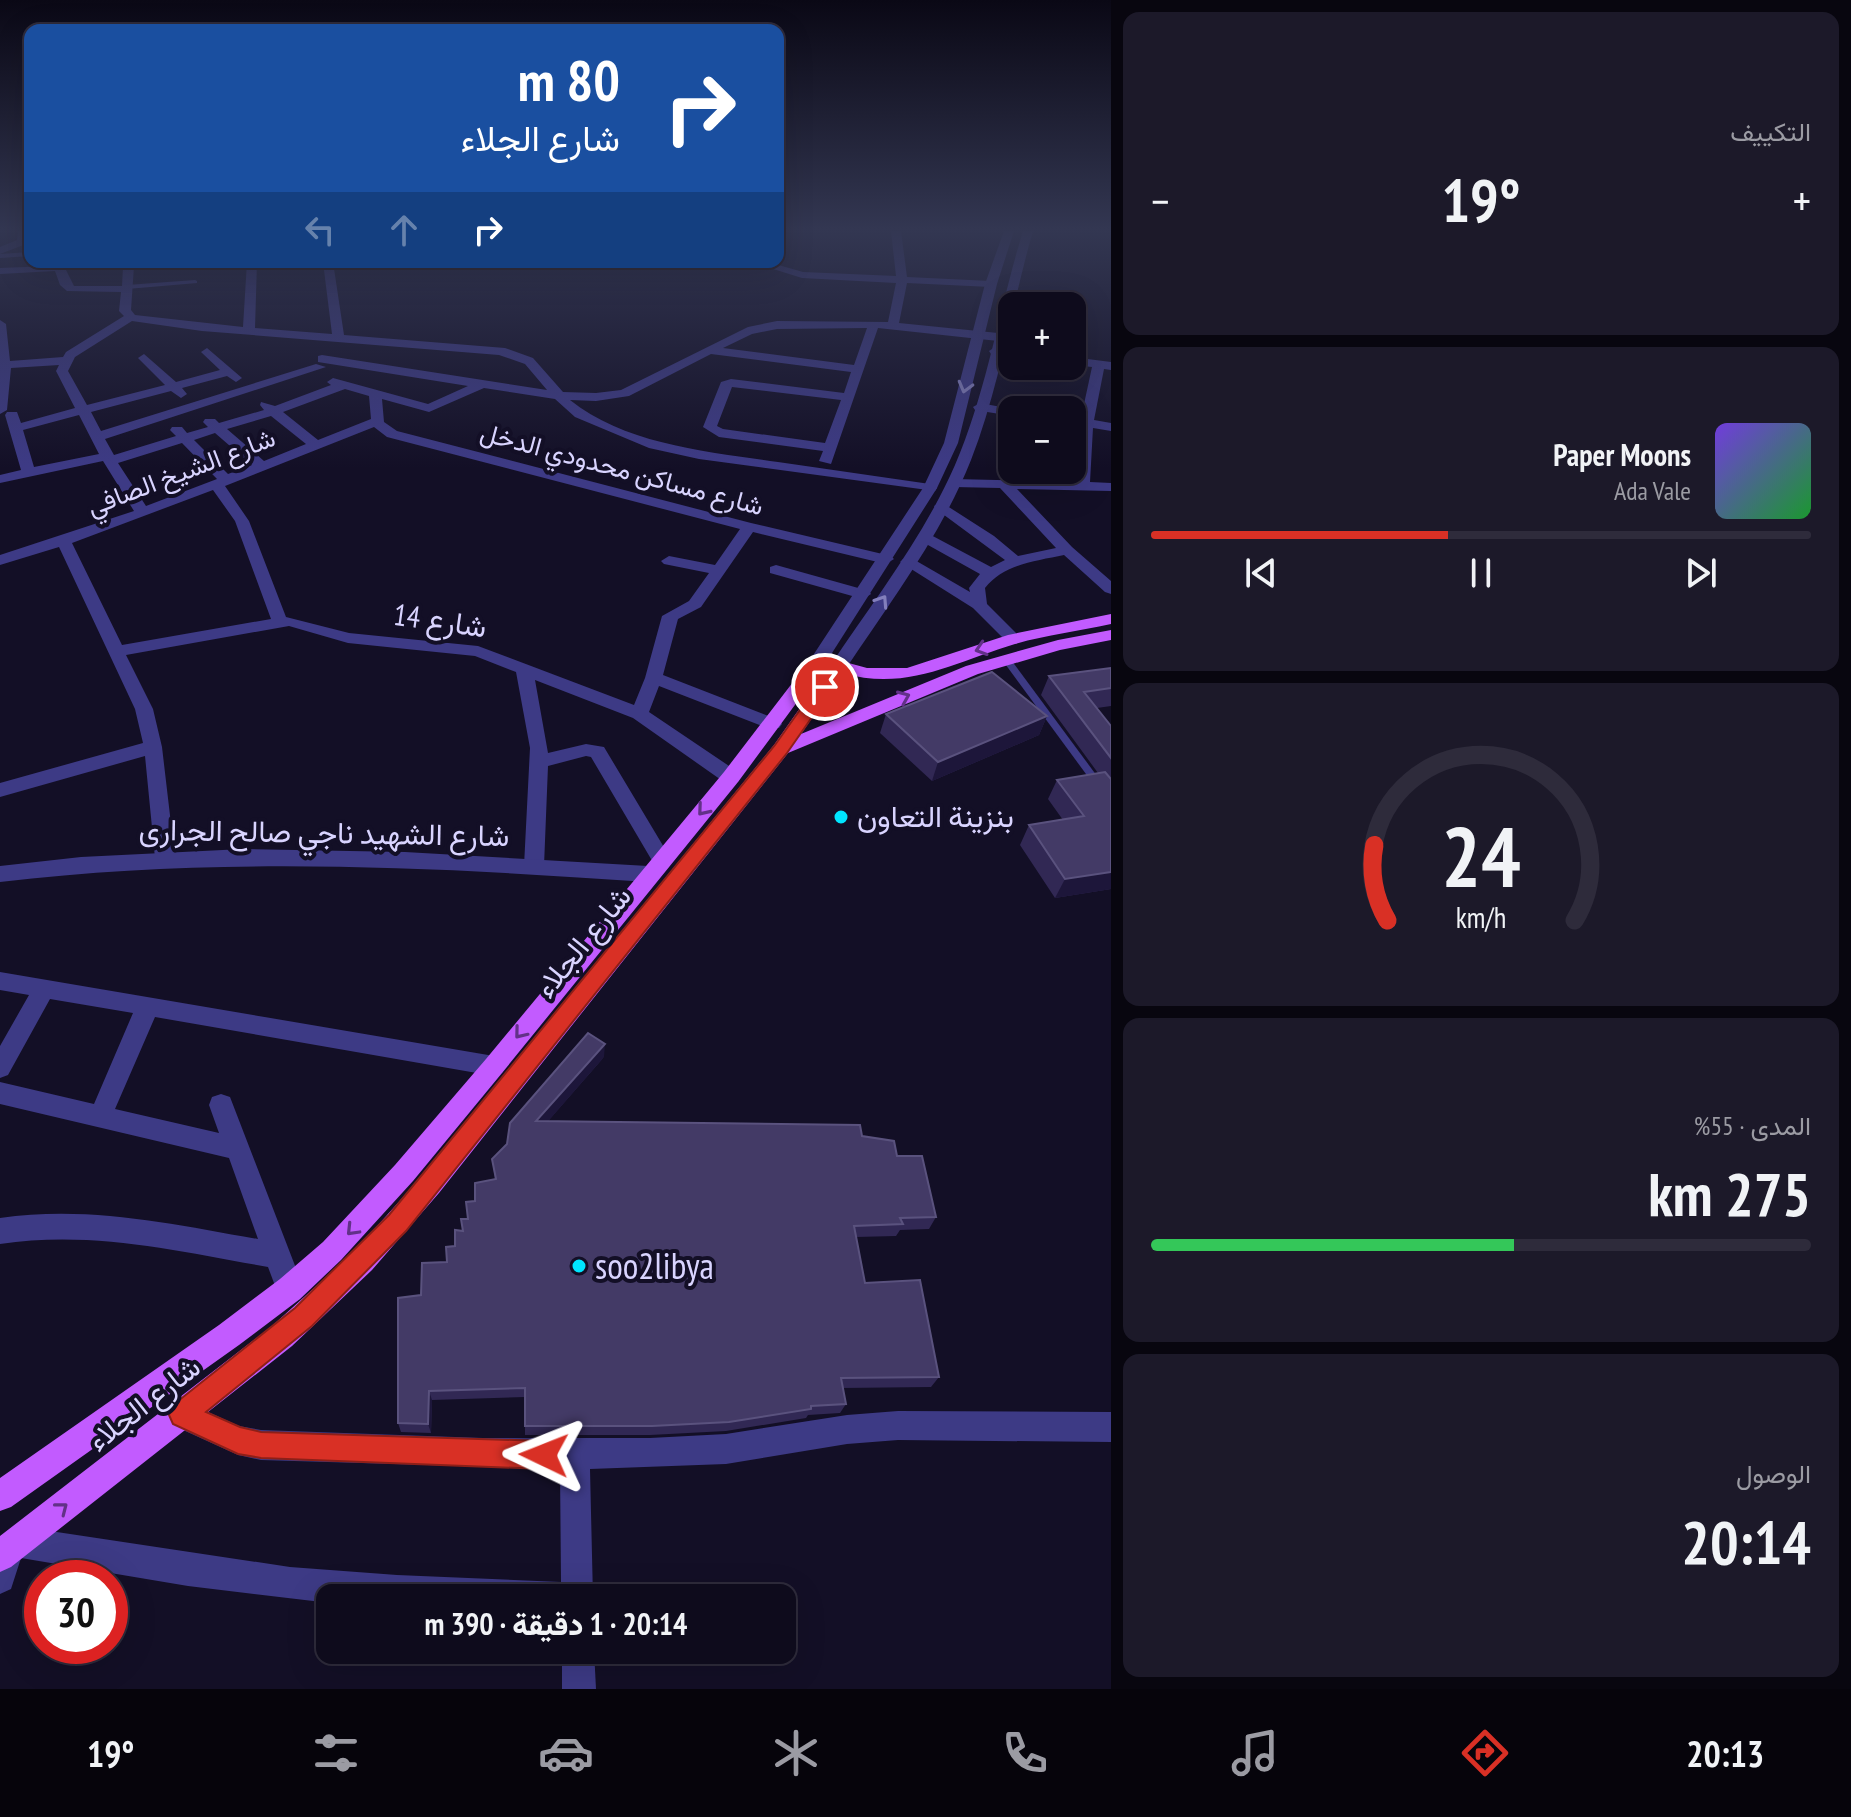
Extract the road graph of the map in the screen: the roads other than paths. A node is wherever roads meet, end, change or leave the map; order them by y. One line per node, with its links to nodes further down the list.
1 (125, 310): 7 (street)
2 (250, 310): 11 (street)
3 (331, 310): 13 (street)
4 (896, 310): 10 (street)
5 (985, 310): 12 (street, شارع الجلاء)
6 (1006, 310): 14 (street, شارع الجلاء)
7 (131, 317): 11 (street); 18 (street)
8 (0, 324): 20 (street)
9 (874, 324): 10 (street); 15 (street); 22 (street)
10 (893, 325): 12 (street)
11 (249, 331): 13 (street)
12 (979, 335): 14 (street); 58 (street, شارع الجلاء, one-way to 58)
13 (333, 338): 19 (street); 30 (street)
14 (996, 344): 33 (street, شارع الجلاء)
15 (708, 350): 22 (street); 30 (street)
16 (207, 352): 23 (street)
17 (144, 358): 26 (street)
18 (65, 361): 20 (street); 37 (street)
19 (321, 363): 24 (street); 25 (street); 27 (street)
20 (6, 365): 35 (street)
21 (1105, 365): 40 (street)
22 (858, 369): 31 (street)
23 (229, 372): 26 (street); 27 (street)
24 (344, 385): 28 (street); 36 (street)
25 (480, 385): 28 (street); 30 (street)
26 (174, 388): 29 (street); 32 (street)
27 (249, 390): 32 (street); 36 (street)
28 (375, 394): 39 (street)
29 (144, 396): 37 (street); 38 (street)
30 (559, 396): 51 (street)
31 (849, 397): 47 (street); 47 (street)
32 (193, 407): 38 (street); 43 (street)
33 (980, 407): 34 (street); 54 (street, شارع الجلاء)
34 (998, 410)
35 (0, 411): 42 (street)
36 (273, 411): 43 (street); 46 (street)
37 (83, 412): 42 (street); 44 (street)
38 (163, 416): 44 (street); 45 (street)
39 (377, 421): 46 (street, شارع الشيخ الصافي); 61 (street, شارع مساكن محدودي الدخل)
40 (1087, 423): 41 (street); 56 (street)
41 (1111, 427)
42 (16, 428): 50 (street)
43 (218, 429): 45 (street); 49 (street)
44 (97, 437): 48 (street)
45 (186, 439): 48 (street); 53 (street)
46 (316, 445): 49 (street, شارع الشيخ الصافي)
47 (831, 448): 51 (street)
48 (108, 458): 50 (street); 60 (street)
49 (262, 466): 53 (street, شارع الشيخ الصافي)
50 (29, 473): 52 (street)
51 (823, 473): 58 (street)
52 (0, 479)
53 (221, 482): 60 (street, شارع الشيخ الصافي); 77 (street)
54 (954, 483): 55 (street); 59 (street, شارع الجلاء)
55 (1005, 485): 56 (street); 64 (street)
56 (1083, 487): 57 (street)
57 (1111, 487)
58 (930, 488): 65 (street, شارع الجلاء)
59 (941, 506): 62 (street, شارع الجلاء); 69 (street)
60 (143, 513): 63 (street, شارع الشيخ الصافي)
61 (749, 527): 65 (street, شارع مساكن محدودي الدخل); 70 (street)
62 (924, 537): 68 (street, شارع الجلاء); 72 (street)
63 (64, 542): 66 (street, شارع الشيخ الصافي); 80 (street)
64 (1067, 550): 69 (street); 73 (street)
65 (886, 559): 74 (street, شارع الجلاء)
66 (0, 560)
67 (669, 561): 70 (street)
68 (908, 562): 75 (street); 82 (street, شارع الجلاء, one-way to 68)
69 (1017, 563): 72 (street)
70 (719, 570): 84 (street)
71 (776, 570): 74 (street)
72 (990, 573): 75 (street)
73 (1111, 589)
74 (863, 594): 82 (street, شارع الجلاء)
75 (979, 605): 79 (street)
76 (1111, 619): 79 (main road)
77 (280, 622): 80 (street, شارع 14); 83 (street, شارع 14)
78 (1111, 635): 81 (main road)
79 (1014, 639): 82 (main road, one-way to 82)
80 (117, 651): 87 (street)
81 (1006, 659): 88 (main road, one-way to 81); 92 (lane)
82 (829, 663): 86 (main road, شارع الجلاء); 88 (main road, شارع الجلاء)
83 (524, 667): 85 (street, شارع 14); 89 (street)
84 (654, 678): 85 (street); 86 (street)
85 (639, 714): 90 (street, شارع 14)
86 (773, 724): 90 (main road, شارع الجلاء)
87 (153, 747): 91 (street); 93 (street)
88 (781, 749): 109 (main road, شارع الجلاء)
89 (540, 761): 94 (street); 95 (street)
90 (731, 777): 95 (main road, شارع الجلاء, one-way to 95)
91 (0, 790)
92 (1111, 802)
93 (165, 858): 94 (street, شارع الشهيد ناجي صالح الجرارى); 96 (street, شارع الشهيد ناجي صالح الجرارى)
94 (534, 866): 95 (street, شارع الشهيد ناجي صالح الجرارى)
95 (655, 867): 100 (main road, شارع الجلاء, one-way to 100)
96 (0, 874)
97 (0, 981): 98 (street)
98 (44, 989): 99 (street); 101 (street)
99 (148, 1006): 100 (street); 104 (street)
100 (494, 1066): 108 (main road, شارع الجلاء, one-way to 108)
101 (0, 1068)
102 (0, 1093): 104 (street)
103 (221, 1105): 105 (street)
104 (100, 1117): 105 (street)
105 (237, 1149): 107 (street)
106 (0, 1231): 107 (street)
107 (277, 1255): 108 (street)
108 (290, 1289): 112 (main road, شارع الجلاء)
109 (182, 1415): 111 (street); 113 (main road, شارع الجلاء, one-way to 109)
110 (1111, 1427): 111 (street)
111 (575, 1456): 114 (street)
112 (0, 1496)
113 (6, 1556): 115 (street)
114 (577, 1584)
115 (316, 1585)
116 (578, 1664): 117 (street)
117 (579, 1689)

